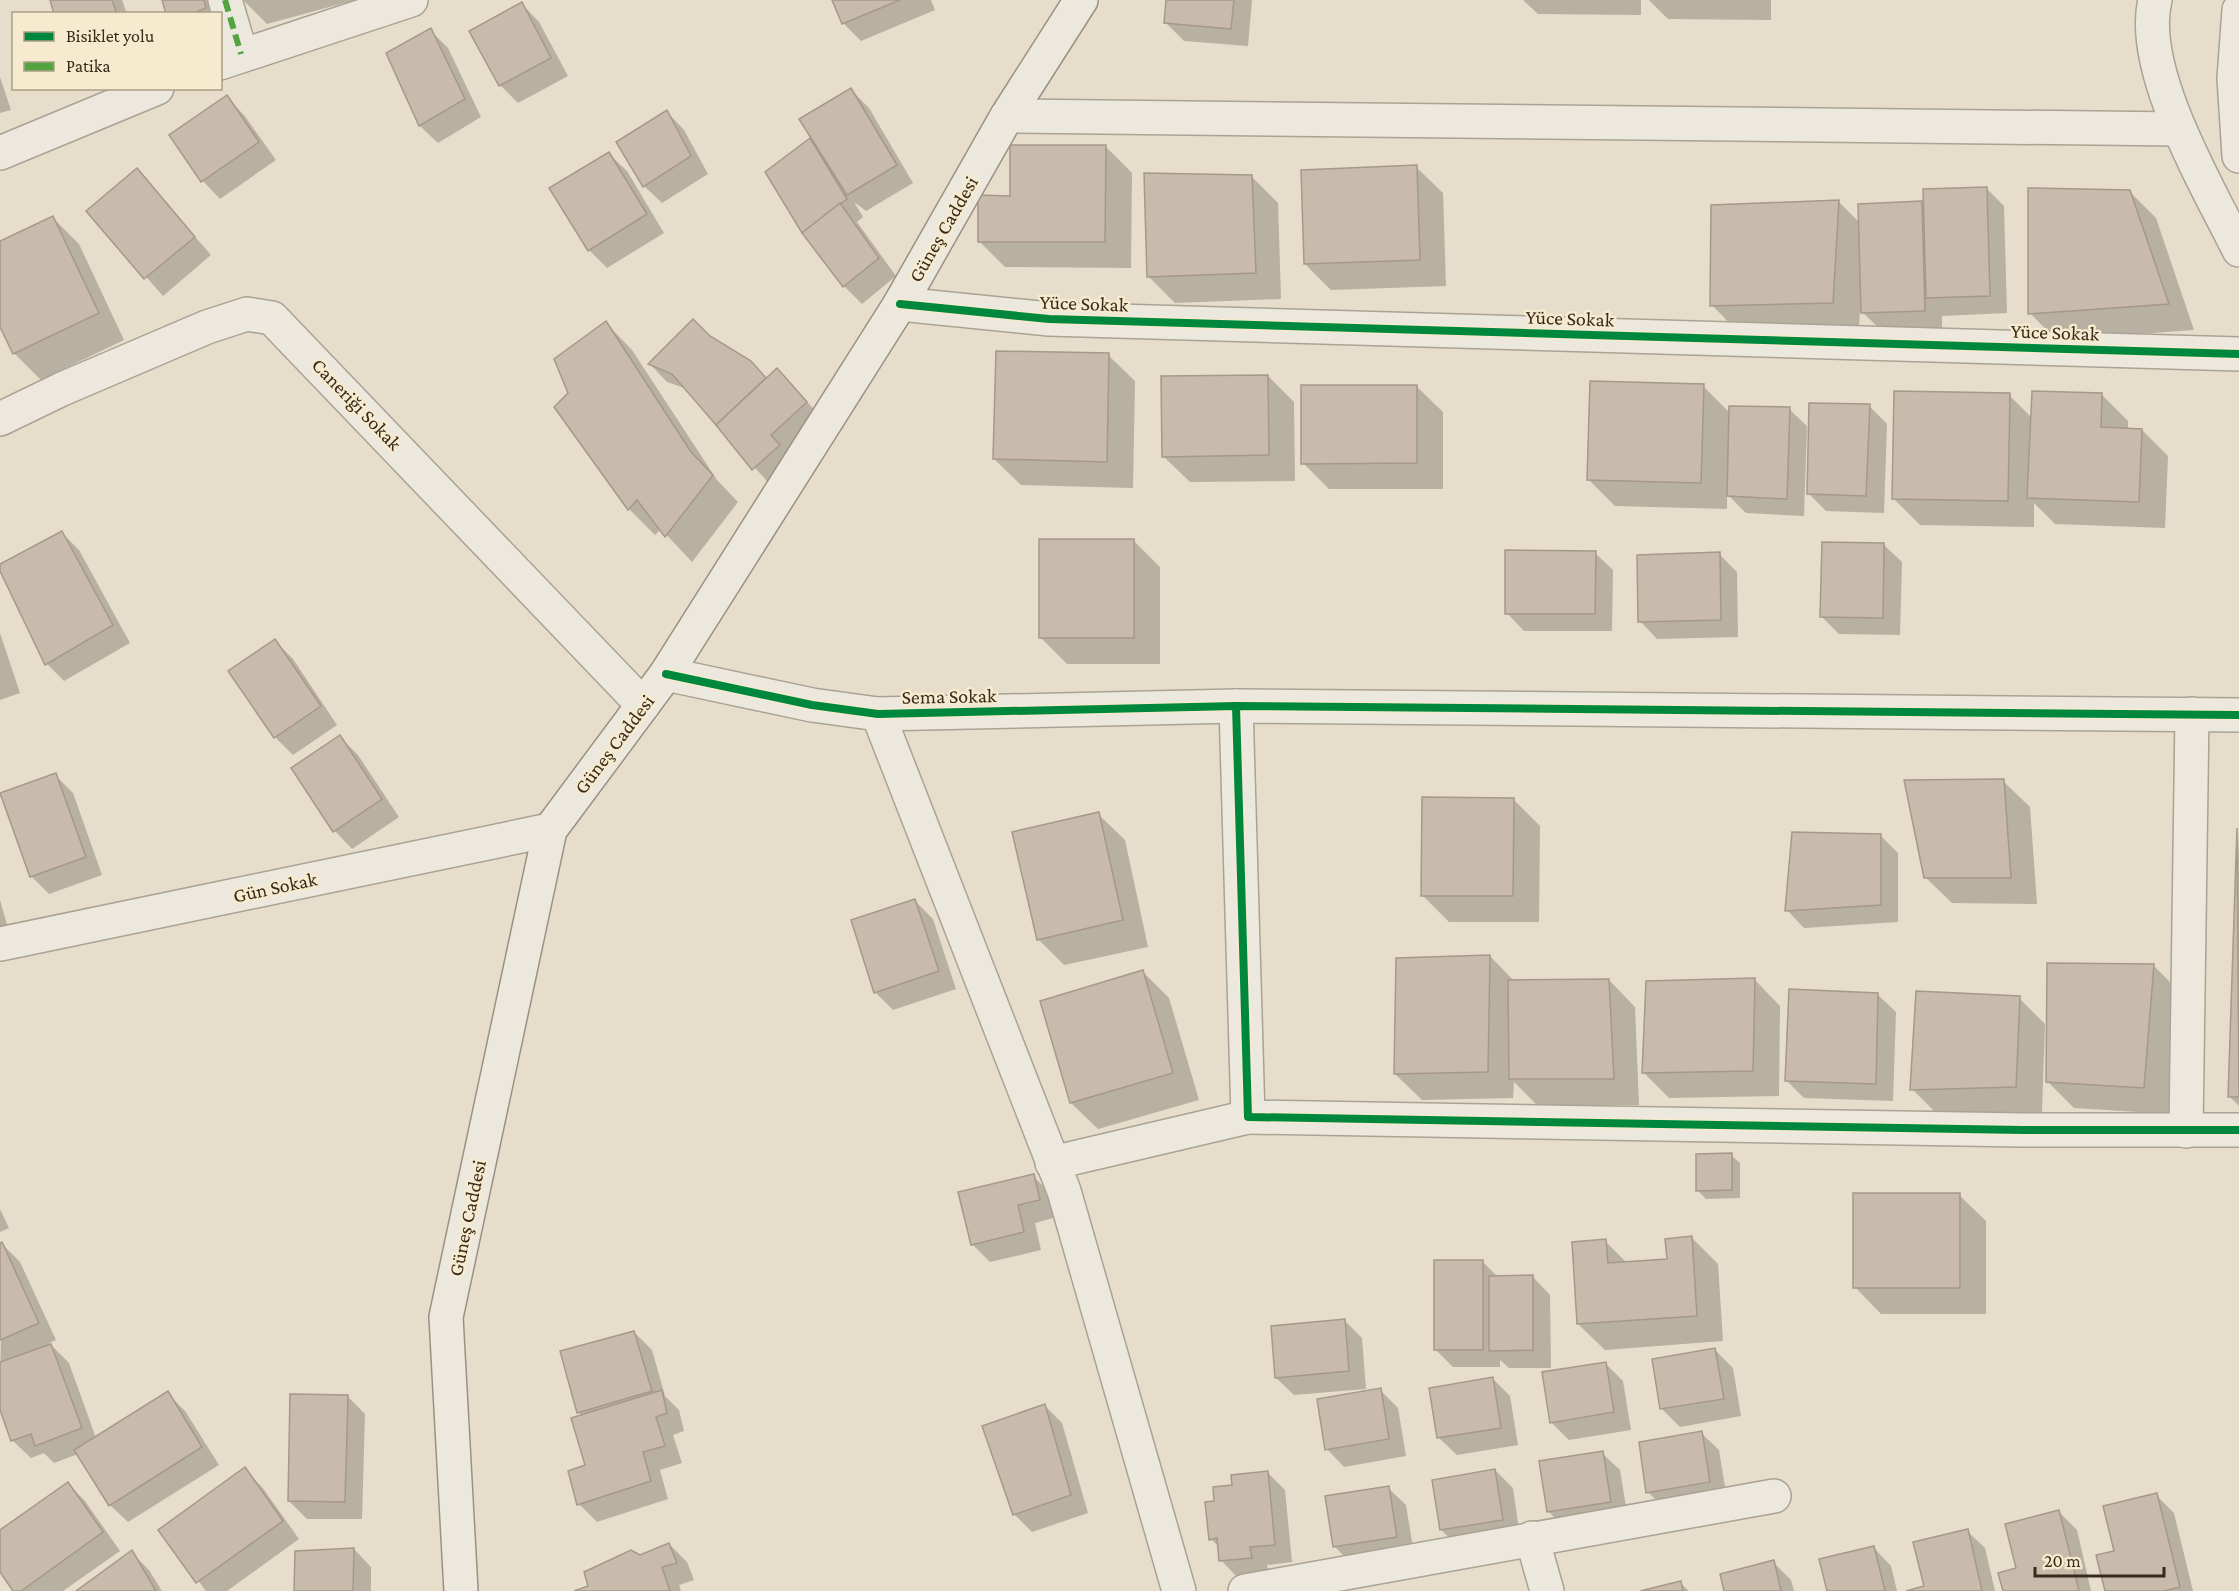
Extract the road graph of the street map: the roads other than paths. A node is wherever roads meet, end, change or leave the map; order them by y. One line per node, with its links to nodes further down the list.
1 (225, 0): 6 (street)
2 (411, 0): 6 (street)
3 (1081, 0): 8 (street, Güneş Caddesi)
4 (2155, 0): 9 (street)
5 (2239, 10): 11 (street)
6 (231, 58)
7 (152, 90): 10 (street)
8 (1007, 116): 9 (street); 13 (street, Güneş Caddesi)
9 (2180, 129): 12 (street)
10 (0, 153)
11 (2239, 156)
12 (2239, 250)
13 (900, 304): 14 (street, Yüce Sokak); 16 (street, Güneş Caddesi)
14 (2239, 354)
15 (0, 419): 17 (street, Caneriği Sokak)
16 (666, 674): 17 (street, Güneş Caddesi); 19 (street, Sema Sokak)
17 (643, 705): 22 (street, Güneş Caddesi)
18 (1236, 706): 19 (street, Sema Sokak); 20 (street, Sema Sokak); 24 (street)
19 (878, 714): 27 (street)
20 (2192, 714): 21 (street, Sema Sokak); 25 (street)
21 (2239, 715)
22 (550, 830): 23 (street, Gün Sokak); 30 (street, Güneş Caddesi)
23 (0, 944)
24 (1248, 1117): 25 (street); 27 (street)
25 (2186, 1131): 26 (street)
26 (2239, 1131)
27 (1052, 1163): 31 (street)
28 (1774, 1497): 29 (street)
29 (1532, 1538): 32 (street); 33 (street)
30 (460, 1591)
31 (1179, 1591)
32 (1245, 1591)
33 (1547, 1591)

